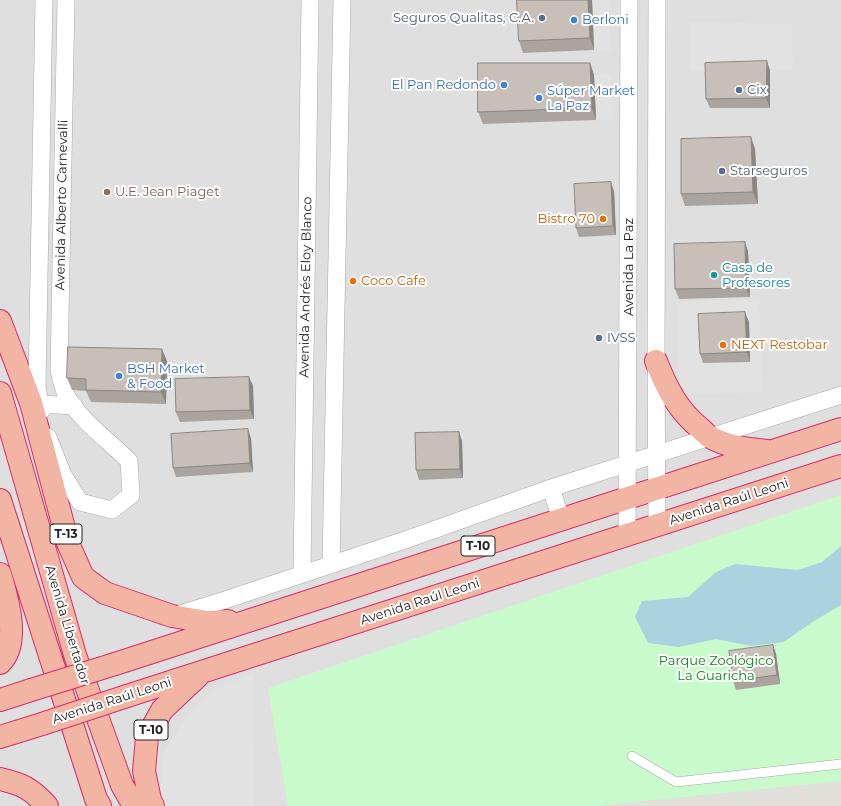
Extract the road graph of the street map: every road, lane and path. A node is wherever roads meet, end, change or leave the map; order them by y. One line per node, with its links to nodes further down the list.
1 (44, 0): 11 (street, Avenida Alberto Carnevalli)
2 (66, 0): 12 (street, Avenida Alberto Carnevalli)
3 (310, 0): 28 (street, Avenida Andrés Eloy Blanco)
4 (342, 0): 26 (street)
5 (629, 0): 17 (street, Avenida La Paz)
6 (657, 0): 8 (street, Avenida La Paz)
7 (0, 321): 29 (highway, T-13)
8 (656, 361): 14 (highway); 16 (street, Avenida La Paz)
9 (0, 393): 40 (highway, Avenida Libertador / T-13)
10 (841, 395): 14 (street)
11 (40, 404): 12 (street); 12 (street, Avenida Alberto Carnevalli)
12 (74, 406)
13 (841, 429): 15 (highway, T-10)
14 (710, 437): 15 (highway); 16 (street)
15 (772, 451): 20 (highway, T-10)
16 (657, 455): 17 (street); 20 (street, Avenida La Paz)
17 (628, 464): 19 (street); 21 (street, Avenida La Paz)
18 (841, 466): 24 (highway, Avenida Raúl Leoni / T-10)
19 (551, 488): 23 (street); 26 (street)
20 (657, 488): 21 (highway, T-10); 24 (street, Avenida La Paz)
21 (628, 498): 23 (highway, T-10); 25 (street, Avenida La Paz)
22 (0, 500): 39 (highway, Avenida Libertador)
23 (561, 519): 30 (highway, T-10)
24 (657, 525): 25 (highway, Avenida Raúl Leoni / T-10)
25 (627, 535): 32 (highway, Avenida Raúl Leoni / T-10)
26 (331, 564): 28 (street)
27 (0, 574): 31 (highway)
28 (302, 574): 29 (street)
29 (172, 616): 30 (highway, T-13)
30 (251, 619): 33 (highway, T-10, bridge)
31 (0, 663)
32 (203, 672): 34 (highway, Avenida Raúl Leoni / T-10, bridge); 41 (highway, T-10)
33 (0, 700)
34 (0, 738)
35 (632, 756): 36 (lane)
36 (841, 764)
37 (0, 779): 38 (highway)
38 (47, 806)
39 (100, 806)
40 (134, 806)
41 (153, 806)

